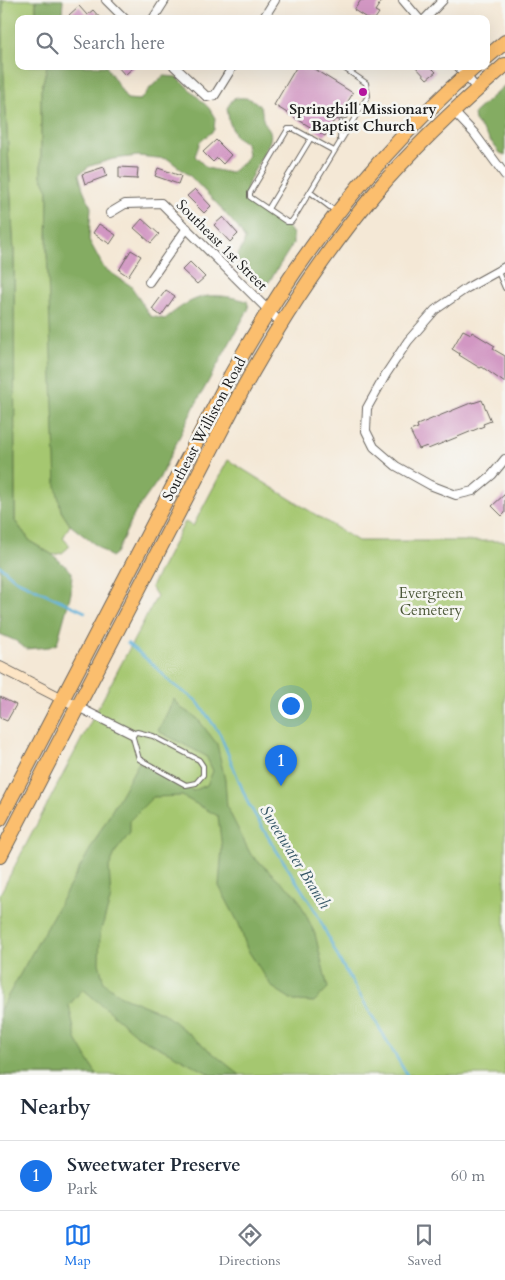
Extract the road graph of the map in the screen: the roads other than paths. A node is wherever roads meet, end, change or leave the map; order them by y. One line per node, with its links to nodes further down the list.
1 (106, 0): 6 (street)
2 (165, 0): 7 (street)
3 (274, 0): 8 (street)
4 (403, 0): 9 (street)
5 (443, 0): 10 (street)
6 (121, 15)
7 (156, 15)
8 (266, 15)
9 (416, 15)
10 (429, 15)
11 (505, 42): 12 (highway)
12 (490, 55)
13 (505, 65): 18 (highway, Southeast Williston Road)
14 (178, 70): 15 (street)
15 (231, 70)
16 (348, 70): 19 (lane)
17 (462, 71): 18 (street); 29 (highway, Southeast Williston Road)
18 (477, 89): 20 (highway, Southeast Williston Road)
19 (362, 105): 21 (lane); 24 (lane)
20 (453, 111): 26 (street); 31 (highway, Southeast Williston Road)
21 (345, 116)
22 (341, 122): 24 (lane)
23 (311, 138): 25 (lane); 28 (lane); 28 (lane)
24 (340, 141): 25 (lane)
25 (334, 151): 27 (lane)
26 (505, 175)
27 (310, 192): 28 (lane); 29 (lane)
28 (268, 209)
29 (337, 213): 31 (highway); 37 (highway, Southeast Williston Road)
30 (110, 214): 32 (street, Southeast 1st Street)
31 (351, 224): 38 (highway, Southeast Williston Road)
32 (187, 228): 35 (street); 37 (street, Southeast 1st Street)
33 (505, 267): 34 (street)
34 (497, 271): 36 (lane); 39 (street)
35 (149, 282)
36 (505, 288)
37 (268, 310): 38 (street, Southeast 1st Street); 41 (highway, Southeast Williston Road)
38 (281, 323): 42 (highway, Southeast Williston Road)
39 (505, 459)
40 (0, 667): 41 (main road)
41 (62, 699): 42 (main road); 44 (highway, Southeast Williston Road)
42 (78, 706): 43 (street); 45 (highway, Southeast Williston Road)
43 (132, 734): 43 (lane)
44 (0, 819)
45 (0, 856)

